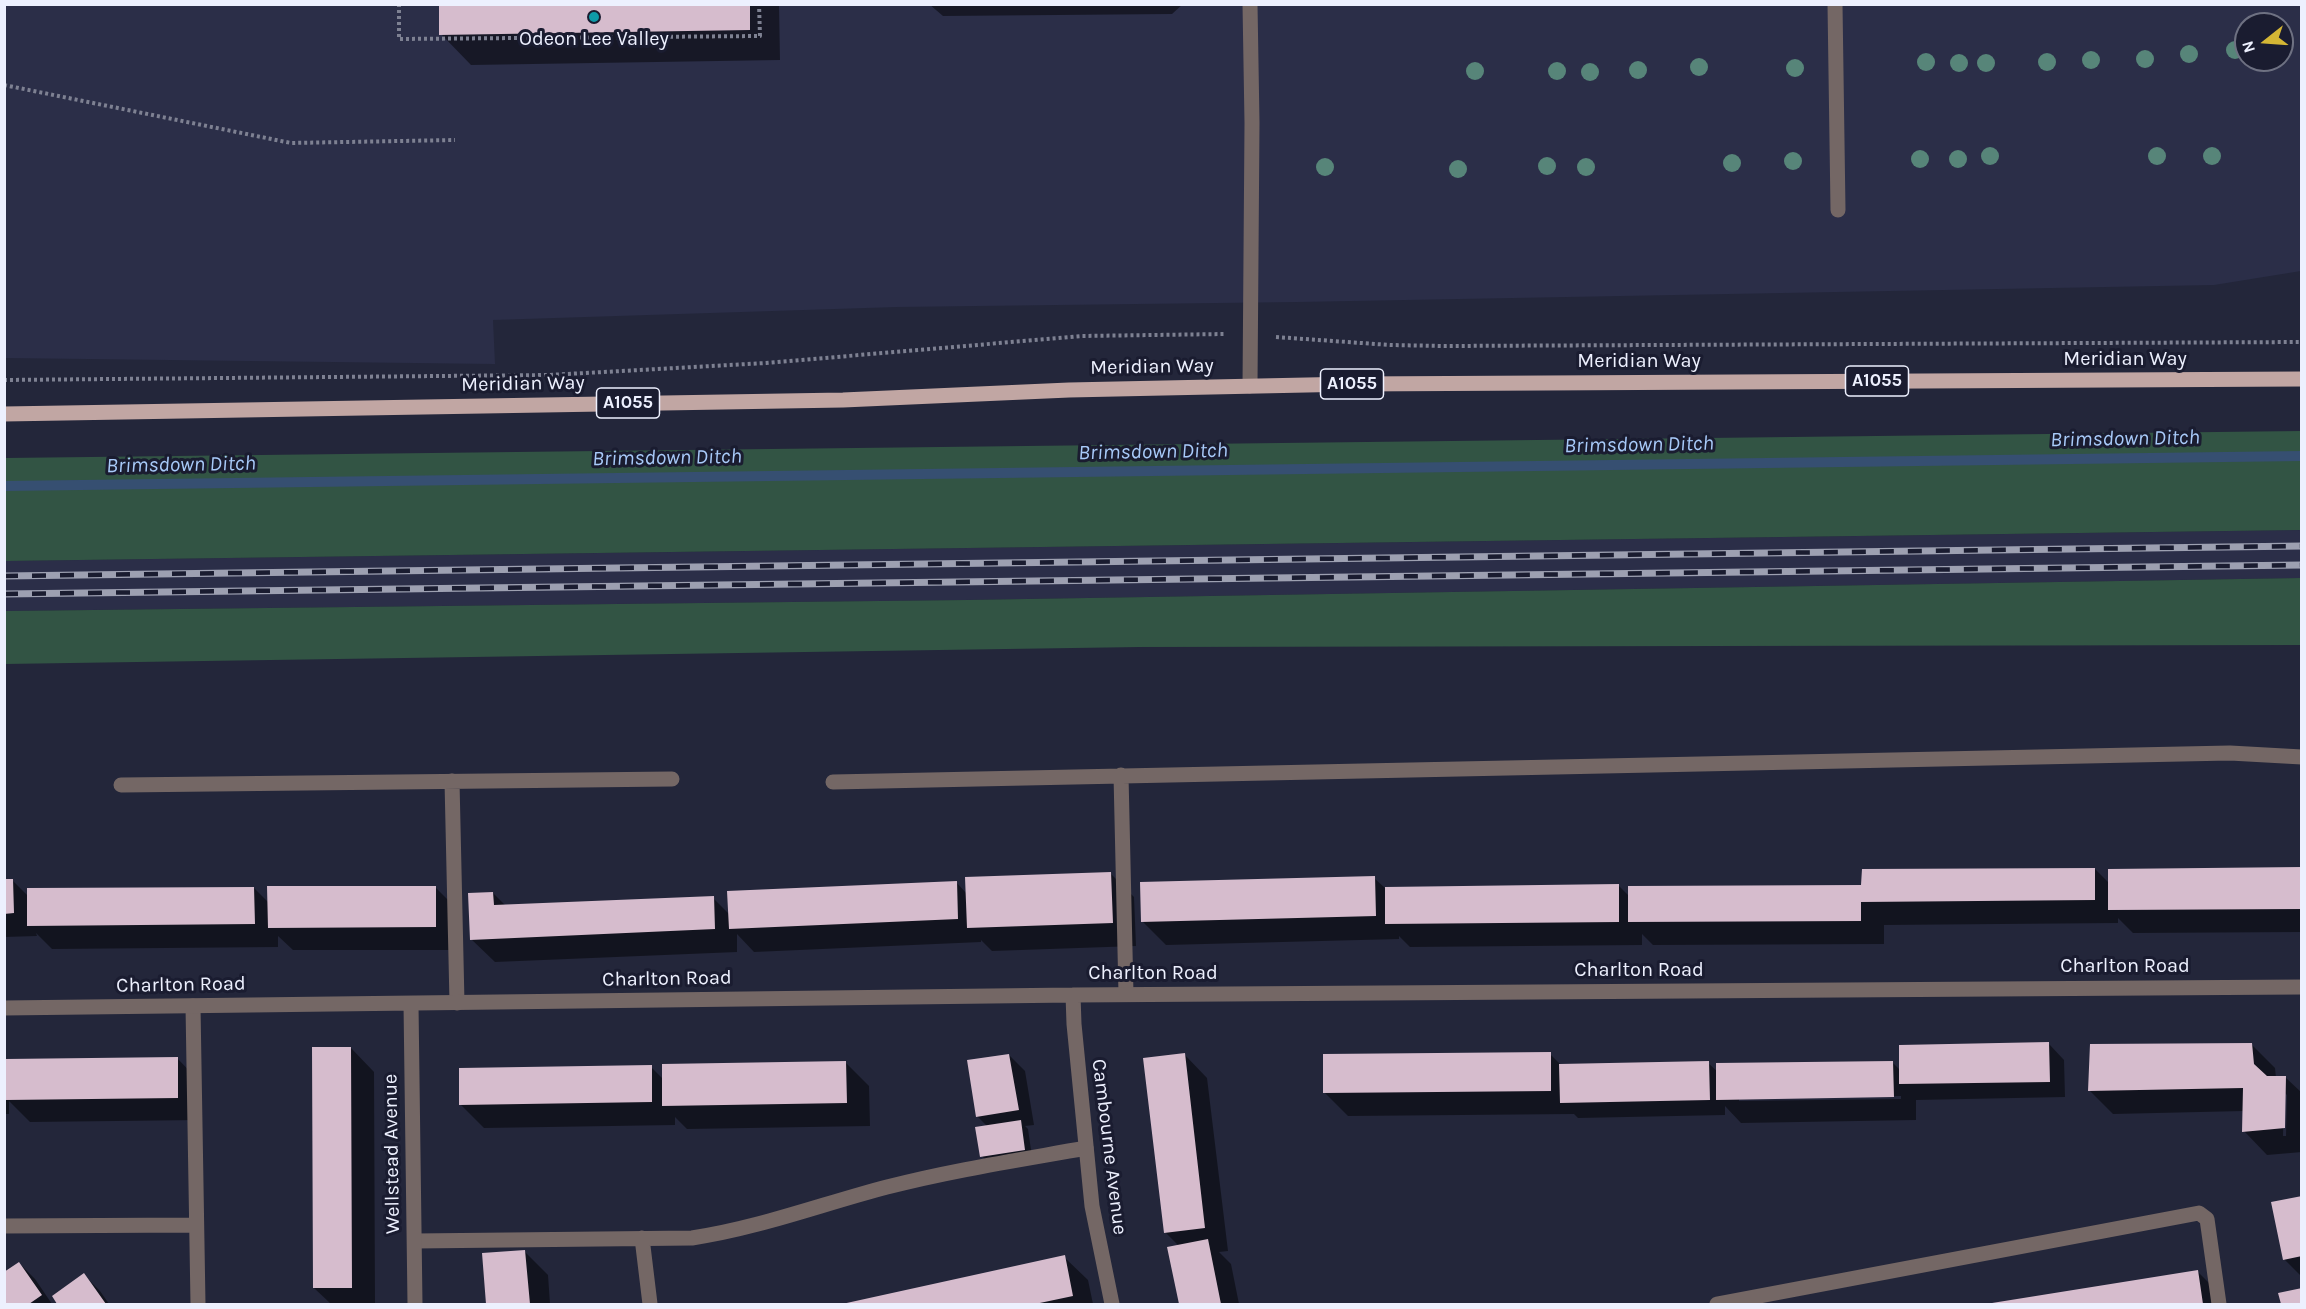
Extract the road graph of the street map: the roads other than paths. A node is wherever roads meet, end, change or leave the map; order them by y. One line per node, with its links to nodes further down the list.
1 (1250, 4): 5 (street)
2 (1835, 4): 3 (street)
3 (1838, 210)
4 (2301, 380): 5 (main road, Meridian Way / A1055)
5 (1251, 386): 6 (main road, Meridian Way / A1055)
6 (4, 414)
7 (2301, 758): 8 (street)
8 (1121, 775): 11 (street); 14 (street)
9 (672, 778): 10 (street)
10 (452, 781): 12 (street); 16 (street)
11 (833, 782)
12 (120, 785)
13 (2301, 987): 14 (street, Charlton Road)
14 (1126, 994): 15 (street, Charlton Road)
15 (1073, 995): 16 (street, Charlton Road); 20 (street, Cambourne Avenue)
16 (457, 1003): 17 (street, Charlton Road)
17 (411, 1004): 18 (street, Charlton Road); 24 (street, Wellstead Avenue)
18 (193, 1006): 19 (street, Charlton Road); 22 (street)
19 (4, 1008)
20 (1086, 1148): 23 (street); 28 (street, Cambourne Avenue)
21 (4, 1226): 22 (street)
22 (196, 1226): 25 (street)
23 (642, 1238): 24 (street); 27 (street)
24 (414, 1241): 26 (street, Wellstead Avenue)
25 (198, 1305)
26 (415, 1305)
27 (650, 1305)
28 (1112, 1305)
29 (1717, 1305): 30 (street)
30 (2219, 1305)

